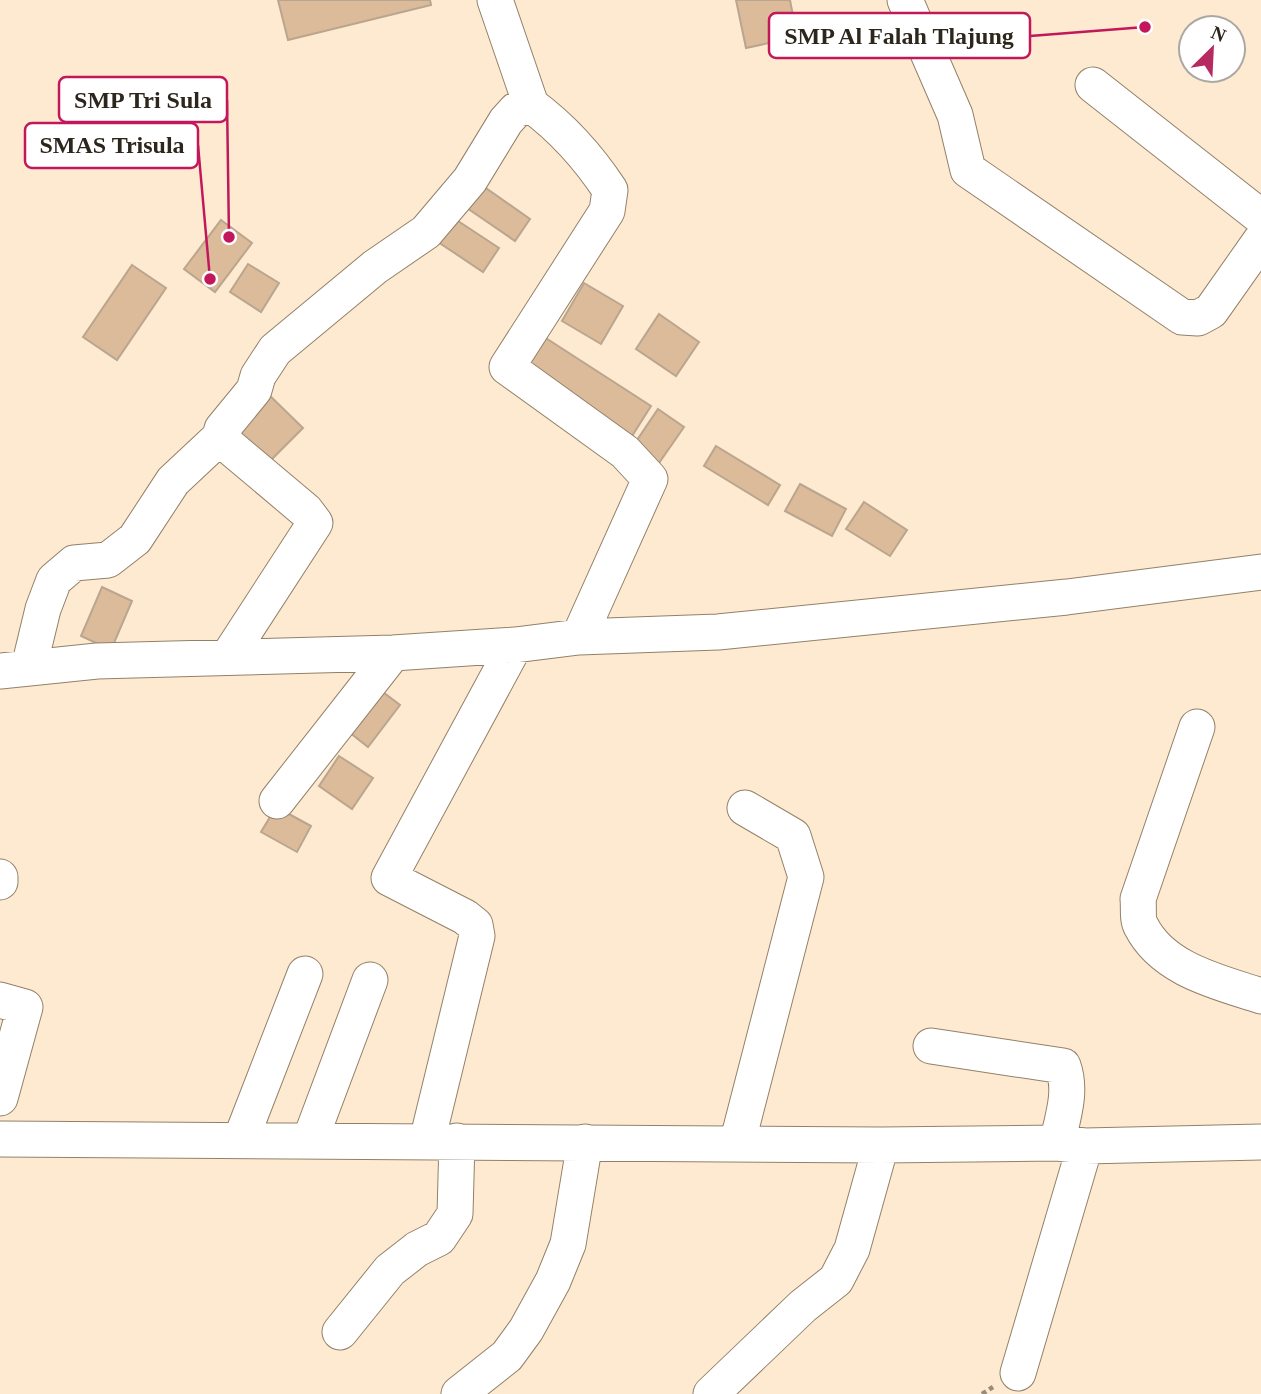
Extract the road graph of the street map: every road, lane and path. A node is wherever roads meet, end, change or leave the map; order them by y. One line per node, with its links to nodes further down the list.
1 (475, 0): 4 (street)
2 (495, 0): 6 (street)
3 (905, 0): 8 (street)
4 (499, 60)
5 (1093, 85): 7 (street)
6 (531, 105): 9 (street); 11 (street)
7 (1261, 217)
8 (1261, 240)
9 (220, 437): 14 (street); 15 (street)
10 (1261, 572): 11 (street)
11 (579, 637): 12 (street)
12 (515, 645): 13 (street); 28 (street)
13 (393, 653): 14 (street); 17 (street)
14 (229, 657): 15 (street)
15 (15, 669)
16 (1197, 727): 21 (street)
17 (277, 801)
18 (745, 808): 31 (street)
19 (305, 974): 26 (street)
20 (370, 980): 27 (street)
21 (1261, 996)
22 (0, 1000): 24 (street)
23 (931, 1046): 33 (street)
24 (0, 1098)
25 (0, 1139): 26 (street)
26 (241, 1139): 27 (street)
27 (310, 1140): 28 (street)
28 (442, 1141): 29 (street); 34 (street)
29 (585, 1142): 31 (street); 36 (street)
30 (1261, 1142): 33 (street)
31 (737, 1143): 32 (street)
32 (881, 1145): 33 (street); 37 (street)
33 (1071, 1145): 35 (street)
34 (340, 1332)
35 (1017, 1373)
36 (459, 1394)
37 (711, 1394)

